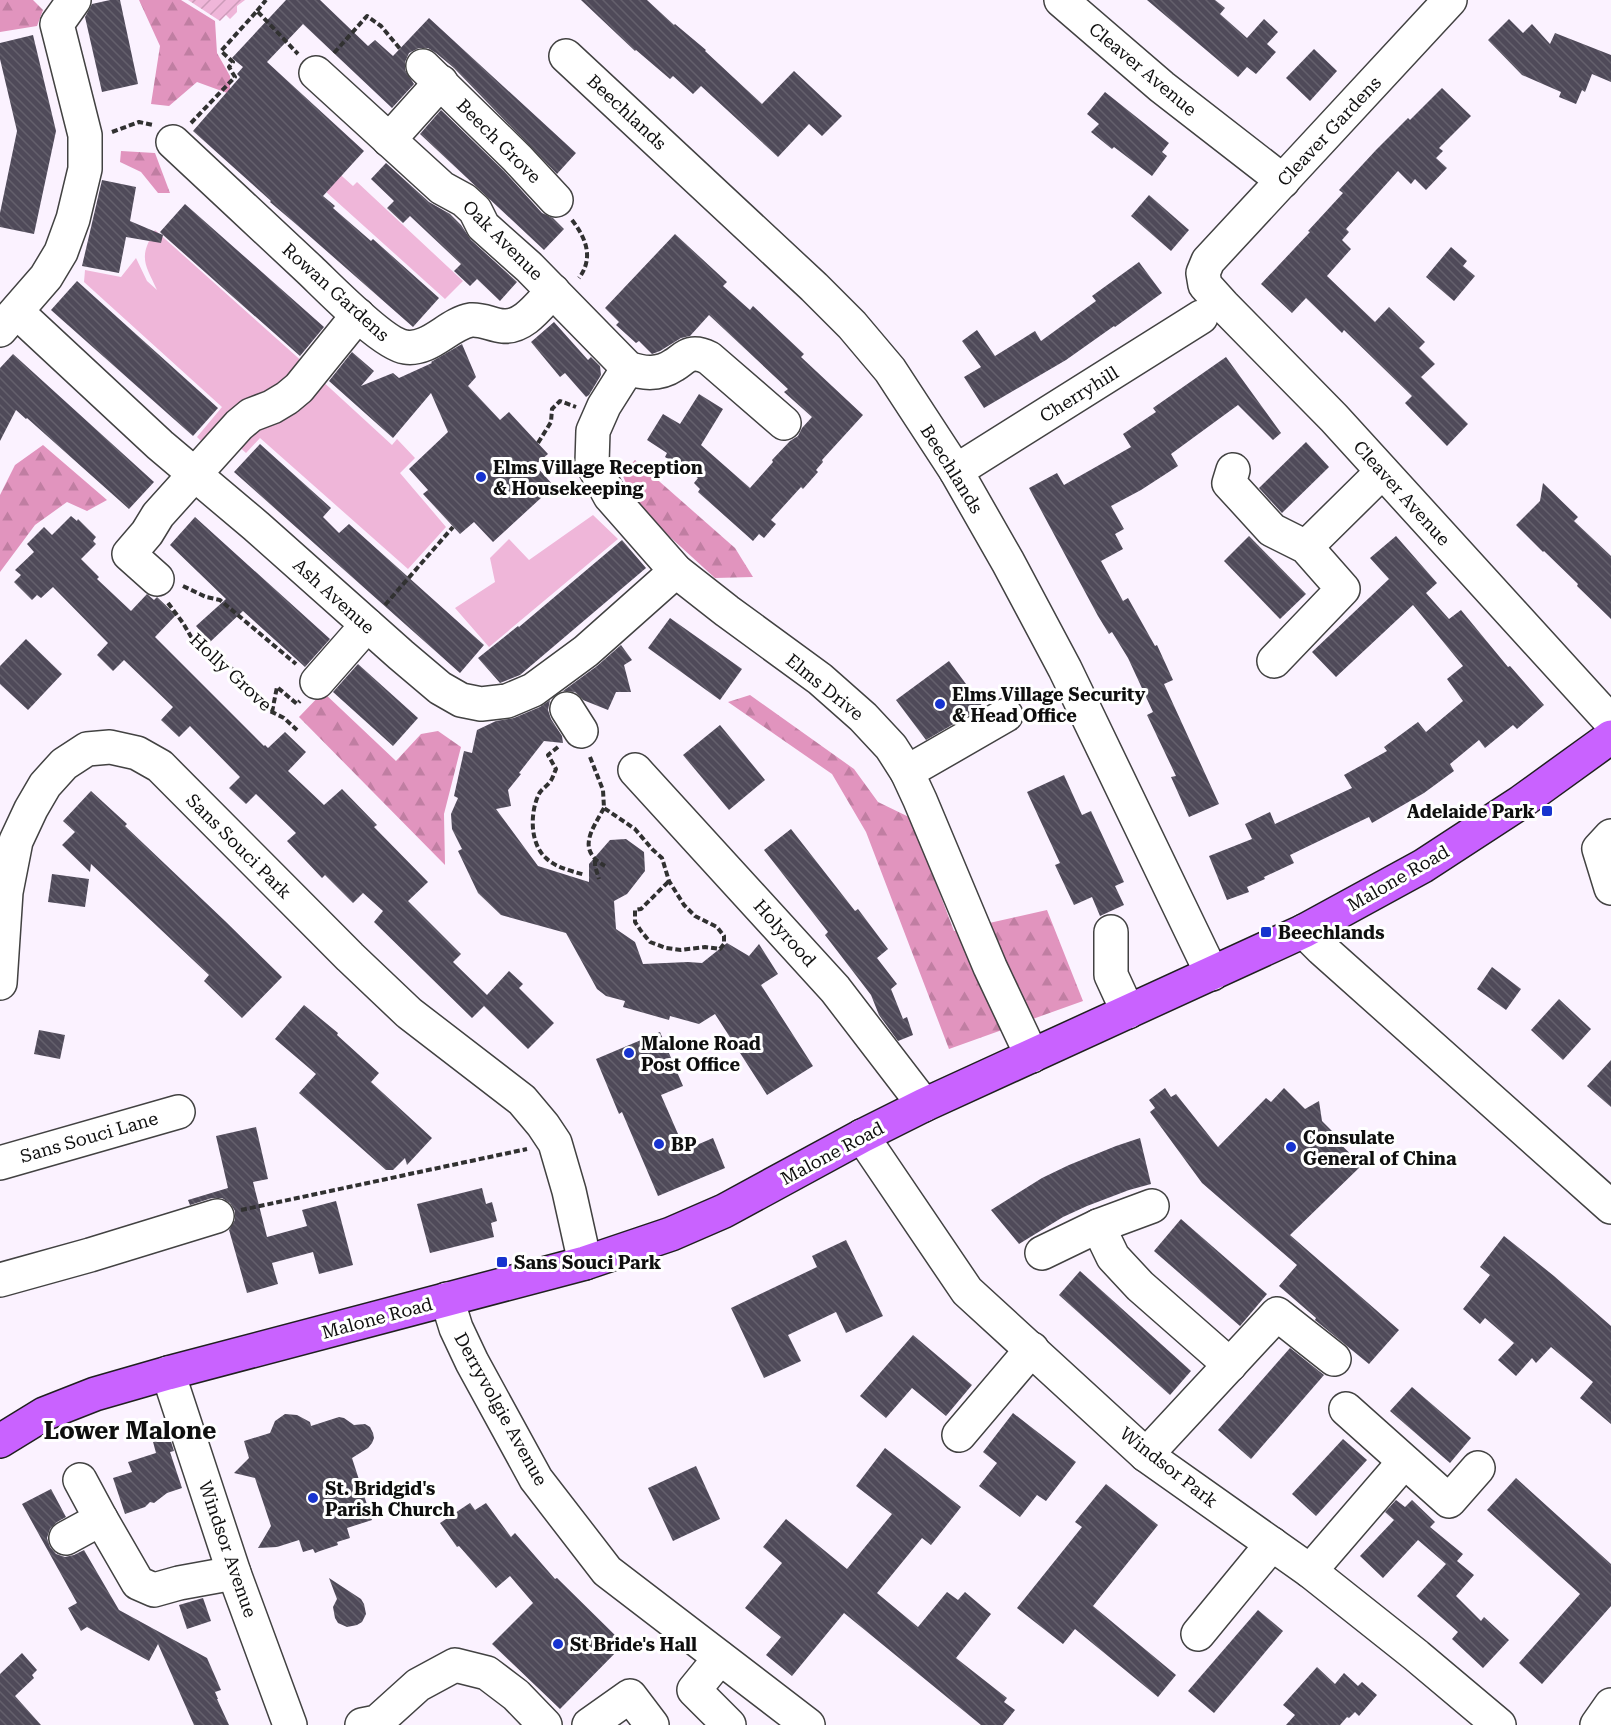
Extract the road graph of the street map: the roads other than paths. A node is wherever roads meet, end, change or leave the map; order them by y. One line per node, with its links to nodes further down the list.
1 (1061, 0): 8 (street, Cleaver Avenue)
2 (1450, 0): 8 (street, Cleaver Gardens)
3 (66, 12): 14 (street)
4 (566, 56): 18 (street, Beechlands)
5 (316, 73): 6 (street, Oak Avenue)
6 (389, 140): 9 (street, Beech Grove); 11 (street, Oak Avenue)
7 (173, 142): 12 (street, Rowan Gardens)
8 (1283, 181): 10 (street, Cleaver Gardens)
9 (556, 200)
10 (1208, 261): 19 (street, Cleaver Avenue)
11 (558, 296): 12 (street, Rowan Gardens); 15 (street, Oak Avenue)
12 (358, 315): 20 (street)
13 (1201, 317): 18 (street, Cherryhill)
14 (8, 321): 20 (street, Ash Avenue)
15 (628, 368): 16 (street); 22 (street, Elms Drive)
16 (784, 423)
17 (1233, 470): 21 (street)
18 (956, 471): 36 (street, Beechlands)
19 (1382, 472): 21 (street); 28 (street, Cleaver Avenue)
20 (195, 475): 23 (street); 24 (street, Ash Avenue)
21 (1306, 547): 25 (street)
22 (676, 571): 24 (street, Ash Avenue); 31 (street, Elms Drive)
23 (157, 579)
24 (367, 625): 26 (street)
25 (1274, 661)
26 (317, 682)
27 (1006, 716): 31 (street)
28 (1611, 722)
29 (1611, 737): 34 (main road, Malone Road)
30 (635, 770): 40 (street, Holyrood)
31 (908, 772): 39 (street, Elms Drive)
32 (1611, 836): 33 (street)
33 (1611, 888)
34 (1304, 931): 36 (main road, Malone Road); 45 (street)
35 (1111, 932): 38 (street)
36 (1212, 974): 38 (main road, Malone Road)
37 (0, 983): 49 (street, Sans Souci Park)
38 (1128, 1012): 39 (main road, Malone Road)
39 (1032, 1056): 40 (main road, Malone Road)
40 (924, 1105): 42 (main road, Malone Road)
41 (178, 1112): 43 (street, Sans Souci Lane)
42 (862, 1136): 49 (main road, Malone Road); 52 (street, Windsor Park)
43 (0, 1163)
44 (1152, 1206): 47 (street)
45 (1611, 1207)
46 (217, 1216): 50 (street)
47 (1098, 1226): 48 (street); 54 (street)
48 (1042, 1253)
49 (585, 1263): 51 (main road, Malone Road)
50 (0, 1280)
51 (447, 1299): 55 (main road, Malone Road); 69 (street, Derryvolgie Avenue)
52 (1032, 1349): 57 (street); 59 (street, Windsor Park)
53 (1334, 1359): 54 (street)
54 (1230, 1365): 59 (street)
55 (168, 1373): 58 (main road, Malone Road); 67 (street, Windsor Avenue)
56 (1346, 1409): 60 (street)
57 (959, 1436)
58 (0, 1441)
59 (1146, 1455): 65 (street, Windsor Park)
60 (1404, 1462): 61 (street); 66 (street)
61 (1478, 1468)
62 (80, 1480): 63 (street)
63 (101, 1519): 64 (street); 67 (street)
64 (66, 1538)
65 (1272, 1544): 66 (street, Windsor Park); 68 (street)
66 (1310, 1571): 78 (street, Windsor Park)
67 (234, 1573): 71 (street, Windsor Avenue)
68 (1198, 1634)
69 (720, 1658): 76 (street); 77 (street, Derryvolgie Avenue)
70 (1611, 1705): 79 (street)
71 (290, 1725)
72 (362, 1725): 73 (street)
73 (545, 1725)
74 (589, 1725): 75 (street)
75 (652, 1725)
76 (729, 1725)
77 (808, 1725)
78 (1499, 1725)
79 (1597, 1725)

